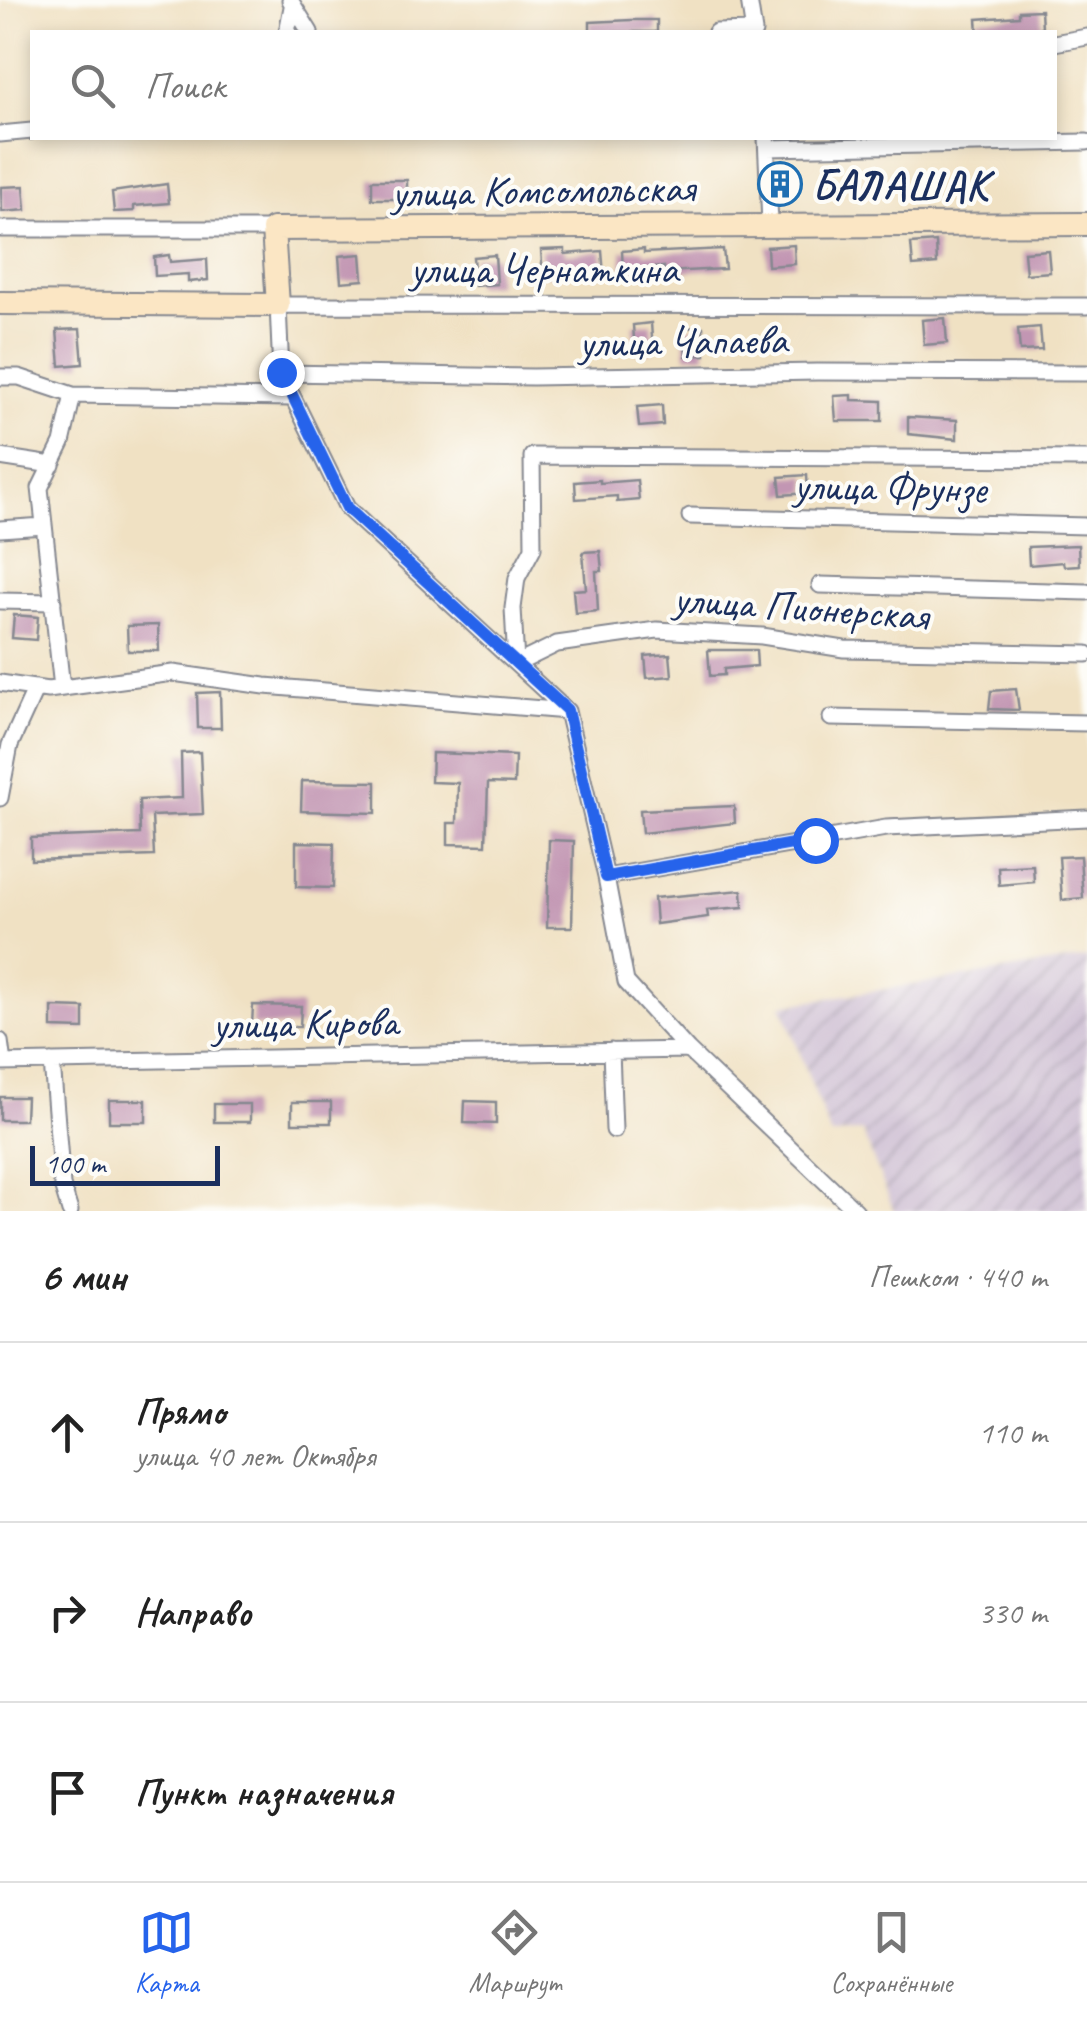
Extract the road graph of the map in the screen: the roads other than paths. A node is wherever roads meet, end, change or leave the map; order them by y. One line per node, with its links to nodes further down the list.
1 (749, 0): 5 (street)
2 (291, 3): 3 (street); 4 (street)
3 (286, 30)
4 (309, 30)
5 (754, 30)
6 (1087, 37): 7 (street)
7 (1057, 42)
8 (30, 131): 9 (street)
9 (0, 134)
10 (766, 142): 11 (street); 12 (street)
11 (1087, 142)
12 (770, 223): 13 (street, улица Комсомольская); 15 (street, улица Комсомольская)
13 (1087, 224)
14 (0, 229): 15 (street, улица Комсомольская)
15 (272, 229): 17 (street)
16 (0, 303): 17 (street, улица Чернаткина)
17 (278, 305): 18 (street, улица Чернаткина); 19 (street)
18 (1087, 306)
19 (281, 372): 20 (street, улица Чапаева); 23 (street)
20 (1087, 373)
21 (0, 377): 22 (street)
22 (73, 395): 23 (street); 26 (street)
23 (294, 398): 36 (street)
24 (0, 457): 26 (street)
25 (1087, 459): 36 (street)
26 (52, 465): 28 (street)
27 (690, 516): 29 (street, улица Фрунзе)
28 (44, 526): 30 (street); 34 (street)
29 (1087, 526)
30 (0, 529)
31 (820, 585): 32 (street)
32 (1087, 592)
33 (0, 600): 34 (street)
34 (53, 602): 39 (street)
35 (1087, 654): 36 (street, улица Пионерская)
36 (516, 664): 40 (street)
37 (0, 683): 38 (street)
38 (36, 688): 39 (street); 43 (street)
39 (62, 688): 40 (street)
40 (567, 710): 46 (street)
41 (831, 718): 42 (street)
42 (1087, 723)
43 (5, 745): 44 (street)
44 (0, 798)
45 (1087, 818): 46 (street)
46 (606, 877): 48 (street)
47 (0, 1041): 51 (street)
48 (688, 1050): 49 (street, улица Кирова); 54 (street)
49 (611, 1051): 50 (street, улица Кирова); 52 (street)
50 (52, 1062): 51 (street, улица Кирова); 53 (street)
51 (2, 1063)
52 (614, 1130)
53 (70, 1211)
54 (856, 1211)

